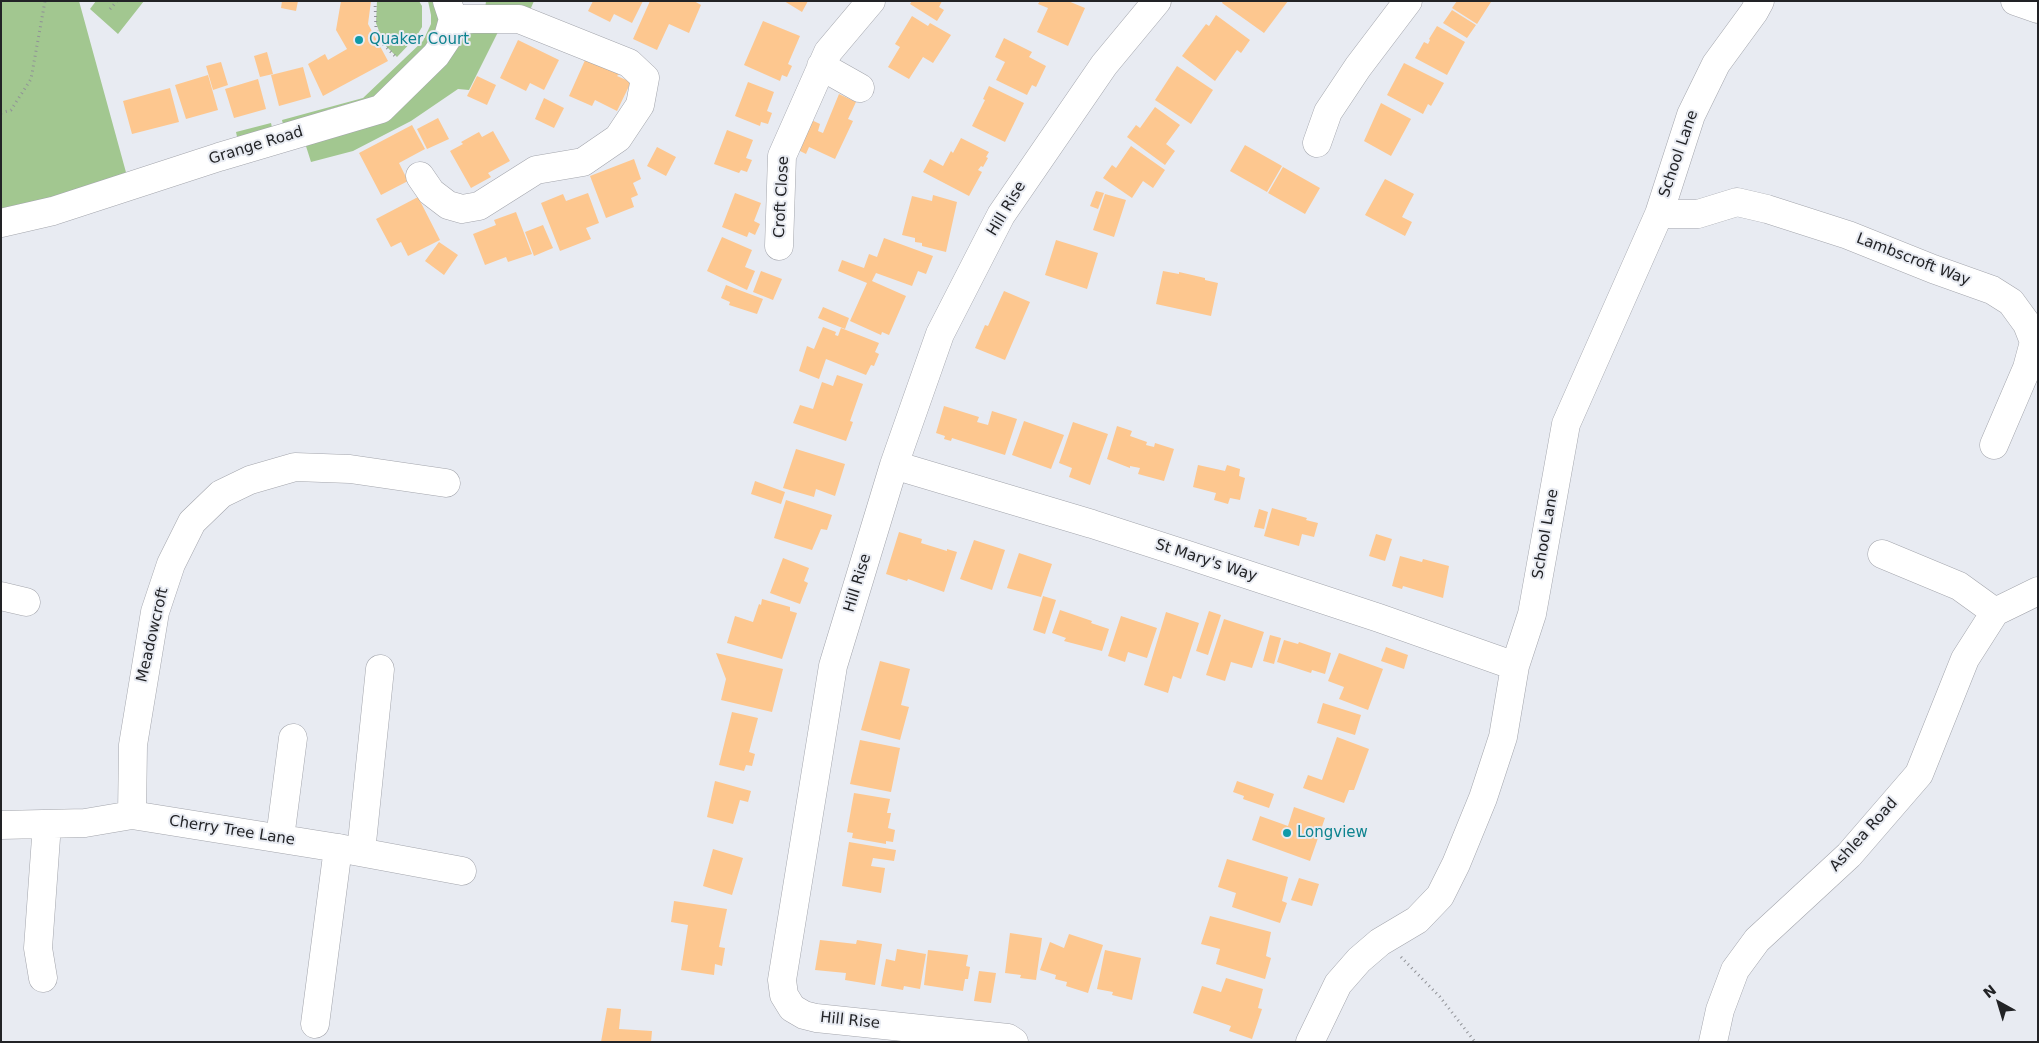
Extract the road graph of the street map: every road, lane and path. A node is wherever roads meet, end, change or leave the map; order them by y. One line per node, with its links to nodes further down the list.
1 (45, 1): 15 (path)
2 (117, 1): 10 (path)
3 (375, 1): 12 (path)
4 (871, 1): 13 (street, Croft Close)
5 (1157, 1): 22 (street, Hill Rise)
6 (1408, 1): 16 (street)
7 (1760, 1): 18 (street, School Lane)
8 (2014, 1): 9 (street)
9 (2038, 9)
10 (110, 10)
11 (450, 10): 17 (street); 19 (street, Grange Road)
12 (398, 60)
13 (821, 66): 14 (street); 20 (street, Croft Close)
14 (860, 88)
15 (1, 113)
16 (1318, 142)
17 (420, 176)
18 (1659, 214): 21 (street, Lambscroft Way); 27 (street, School Lane)
19 (1, 223)
20 (780, 246)
21 (1994, 445)
22 (894, 465): 27 (street, St Mary's Way); 39 (street, Hill Rise)
23 (446, 483): 30 (street, Meadowcroft)
24 (1882, 554): 26 (street)
25 (2038, 591): 26 (street)
26 (1995, 612): 42 (street, Ashlea Road)
27 (1515, 666): 36 (street, School Lane)
28 (380, 669): 34 (street)
29 (292, 738): 33 (street)
30 (132, 816): 31 (street, Cherry Tree Lane); 33 (street, Cherry Tree Lane)
31 (47, 824): 32 (street, Cherry Tree Lane); 37 (street)
32 (1, 825)
33 (280, 838): 34 (street, Cherry Tree Lane)
34 (349, 850): 35 (street, Cherry Tree Lane); 38 (street)
35 (462, 871)
36 (1380, 942): 40 (street, School Lane); 41 (path)
37 (43, 978)
38 (315, 1024)
39 (1014, 1042)
40 (1310, 1042)
41 (1475, 1042)
42 (1713, 1042)

